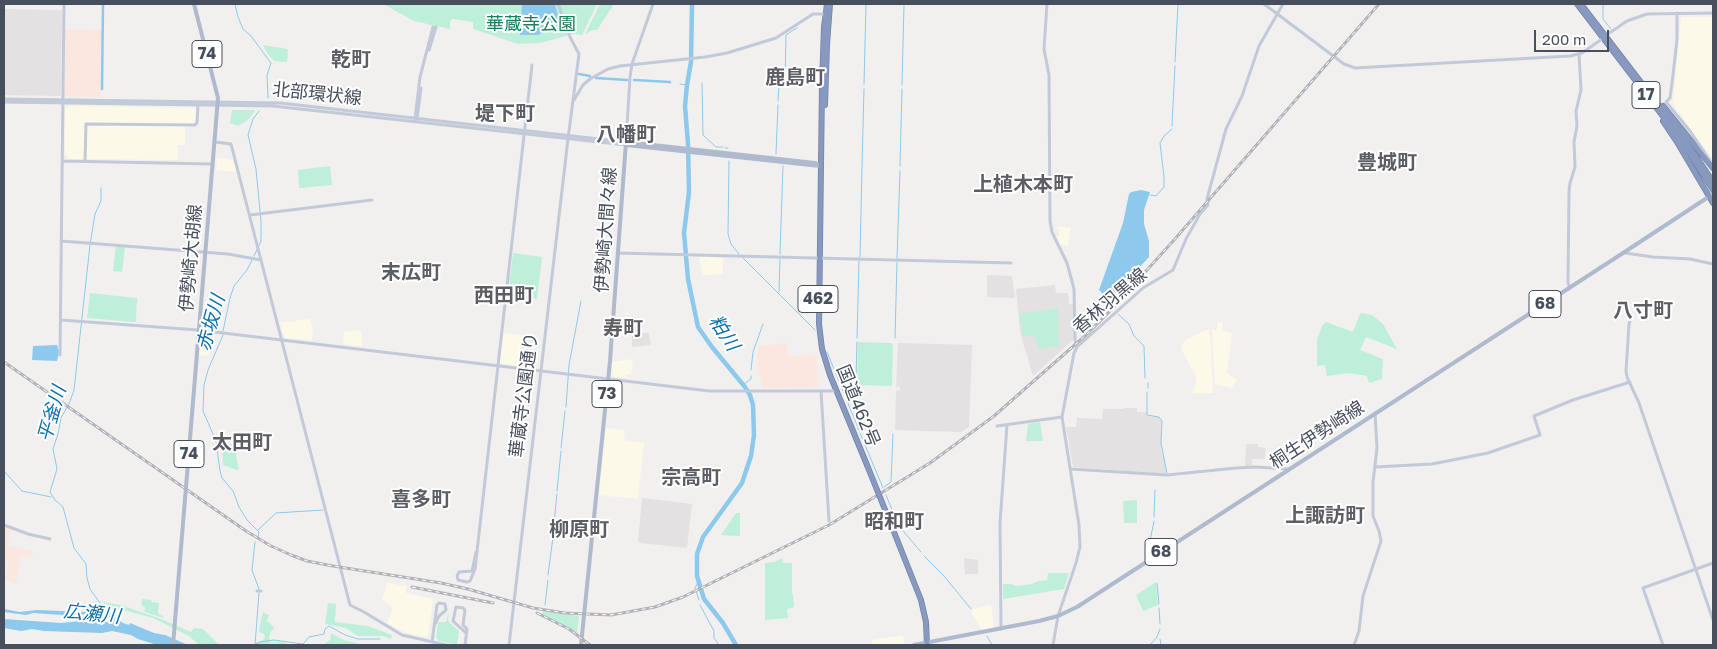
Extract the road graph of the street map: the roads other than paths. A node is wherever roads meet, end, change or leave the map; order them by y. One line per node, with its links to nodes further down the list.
1 (64, 4): 23 (street)
2 (194, 4): 25 (main road, 伊勢崎大胡線 / 74)
3 (558, 4): 24 (street, 華蔵寺公園通り)
4 (653, 4): 19 (street)
5 (829, 4): 14 (highway, 国道462号 / 462)
6 (1047, 4): 76 (street)
7 (1264, 4): 11 (street)
8 (1283, 4): 11 (street, 香林羽黒線)
9 (1577, 4): 21 (highway, 17)
10 (1581, 4): 21 (highway, 17)
11 (1277, 13): 18 (street); 76 (street, 香林羽黒線)
12 (1677, 13): 13 (street); 16 (street); 58 (street)
13 (1713, 13)
14 (827, 14): 19 (street); 57 (highway, 国道462号 / 462)
15 (435, 27): 33 (street)
16 (1608, 34)
17 (1602, 39): 18 (street)
18 (1579, 54): 71 (street)
19 (632, 64): 24 (street); 53 (street)
20 (532, 65): 50 (street)
21 (1638, 81): 58 (highway); 59 (highway); 59 (highway, 17)
22 (4, 101): 23 (street, 北部環状線)
23 (63, 102): 25 (street, 北部環状線); 26 (street, 北部環状線); 54 (street)
24 (572, 102): 51 (street, 華蔵寺公園通り)
25 (218, 103): 26 (street, 北部環状線); 28 (street, 北部環状線); 31 (street, 北部環状線); 52 (main road, 伊勢崎大胡線 / 74)
26 (198, 105): 55 (street)
27 (378, 111): 28 (street)
28 (372, 113): 32 (street, 北部環状線)
29 (401, 113): 32 (street)
30 (434, 117): 34 (street)
31 (387, 118): 32 (street, 北部環状線); 37 (street)
32 (407, 119): 33 (street, 北部環状線); 38 (street)
33 (416, 119): 34 (street, 北部環状線); 40 (street, 北部環状線)
34 (428, 119): 39 (street, 北部環状線)
35 (455, 119): 39 (street)
36 (471, 121): 41 (street)
37 (391, 122)
38 (401, 123)
39 (458, 123): 41 (street, 北部環状線)
40 (434, 124): 41 (street, 北部環状線); 43 (street)
41 (465, 125): 44 (street, 北部環状線); 45 (street, 北部環状線); 47 (street)
42 (504, 125): 45 (street)
43 (438, 127)
44 (473, 128): 49 (street); 50 (street, 北部環状線)
45 (508, 128): 50 (street, 北部環状線)
46 (538, 129): 48 (street)
47 (459, 130)
48 (533, 131): 50 (street, 北部環状線); 51 (street, 北部環状線)
49 (478, 132)
50 (524, 132): 51 (street, 北部環状線); 78 (street)
51 (568, 137): 53 (street, 北部環状線); 53 (street, 北部環状線); 79 (street, 華蔵寺公園通り)
52 (214, 142): 56 (main road, 伊勢崎大胡線 / 74); 62 (street)
53 (626, 144): 57 (main road, 伊勢崎大間々線); 65 (main road, 伊勢崎大間々線 / 73)
54 (62, 161): 55 (street); 63 (street)
55 (84, 161): 56 (street)
56 (212, 164): 64 (main road, 伊勢崎大胡線 / 74)
57 (822, 166): 67 (highway, 国道462号 / 462)
58 (1713, 166)
59 (1712, 190): 61 (highway); 66 (main road, 桐生伊勢崎線 / 68)
60 (372, 200): 62 (street)
61 (1713, 204)
62 (250, 215): 68 (street)
63 (61, 241): 64 (street); 72 (street)
64 (205, 252): 68 (street); 74 (main road, 伊勢崎大胡線 / 74)
65 (618, 253): 67 (street); 80 (main road, 伊勢崎大間々線 / 73)
66 (1624, 253): 70 (street); 71 (main road, 桐生伊勢崎線 / 68)
67 (820, 258): 69 (street); 82 (highway, 国道462号 / 462)
68 (261, 260): 75 (street)
69 (1011, 263)
70 (1713, 264)
71 (1570, 288): 84 (main road, 桐生伊勢崎線 / 68)
72 (61, 320): 74 (street); 77 (street)
73 (1630, 321): 81 (street)
74 (198, 330): 75 (street); 104 (main road, 伊勢崎大胡線 / 74)
75 (282, 341): 78 (street); 102 (street)
76 (1077, 347): 85 (street, 香林羽黒線)
77 (60, 355)
78 (497, 365): 79 (street); 94 (street)
79 (541, 371): 80 (street); 107 (street, 華蔵寺公園通り)
80 (608, 380): 83 (street); 108 (main road, 伊勢崎大間々線 / 73)
81 (1630, 382): 88 (street); 96 (street)
82 (836, 391): 83 (street); 103 (highway, 国道462号 / 462, bridge)
83 (821, 392): 91 (street)
84 (1375, 413): 88 (street); 90 (main road, 桐生伊勢崎線 / 68)
85 (1062, 417): 86 (street); 89 (street, 香林羽黒線)
86 (1007, 425): 87 (street); 100 (street)
87 (997, 426)
88 (1375, 467): 111 (street)
89 (1071, 469): 90 (street); 97 (street, 香林羽黒線)
90 (1289, 469): 97 (main road, 桐生伊勢崎線 / 68)
91 (829, 521)
92 (4, 525): 93 (street)
93 (50, 538)
94 (476, 552): 94 (street)
95 (1713, 563): 96 (street)
96 (1697, 569): 98 (street); 112 (street)
97 (1058, 616): 100 (main road, 桐生伊勢崎線 / 68); 110 (street, 香林羽黒線)
98 (1713, 620)
99 (435, 624): 99 (street); 102 (street)
100 (1001, 629): 103 (main road, 桐生伊勢崎線 / 68)
101 (467, 631): 101 (street); 106 (street)
102 (432, 642): 105 (street)
103 (927, 644): 109 (main road, 桐生伊勢崎線 / 68)
104 (173, 645)
105 (446, 645)
106 (465, 645)
107 (509, 645)
108 (581, 645)
109 (914, 645)
110 (1053, 645)
111 (1354, 645)
112 (1663, 645)

